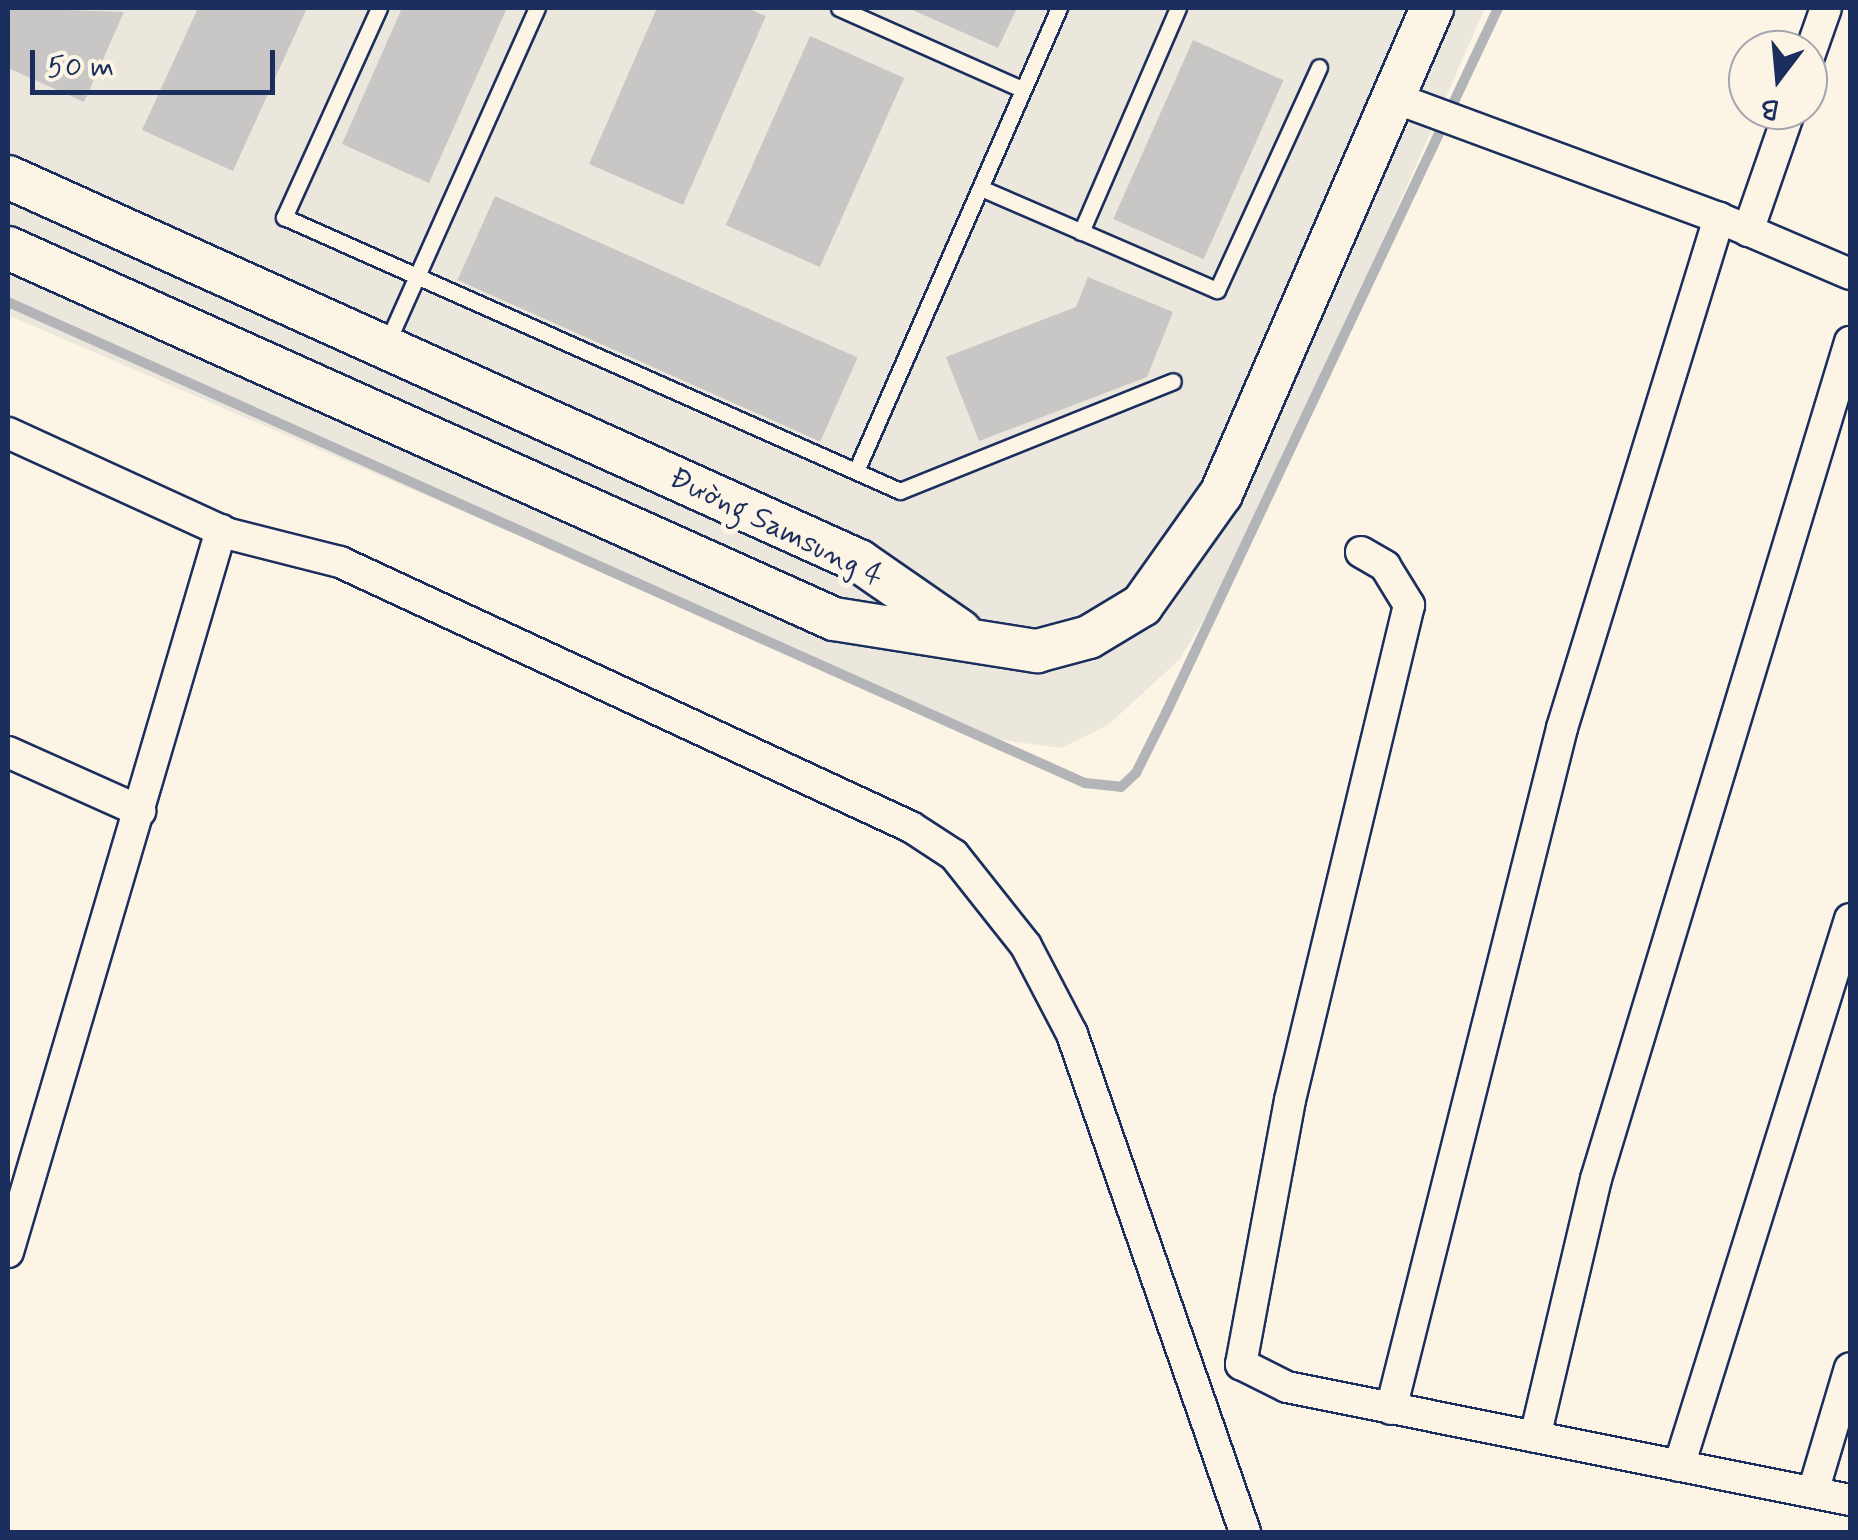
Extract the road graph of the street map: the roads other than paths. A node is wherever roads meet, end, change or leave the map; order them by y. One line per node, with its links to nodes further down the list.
1 (379, 8): 18 (lane)
2 (538, 8): 18 (lane)
3 (839, 8): 8 (lane)
4 (1060, 8): 8 (lane)
5 (1178, 8): 15 (lane)
6 (1432, 8): 9 (main road)
7 (1319, 67): 15 (lane)
8 (1022, 89): 12 (lane)
9 (1392, 97): 13 (street); 26 (main road)
10 (1783, 130): 14 (street)
11 (8, 177): 20 (main road, Đường Samsung 4)
12 (981, 188): 15 (lane); 23 (lane)
13 (1719, 218): 14 (street); 32 (street)
14 (1748, 230): 17 (street)
15 (1082, 232)
16 (8, 248): 26 (main road, Đường Samsung 4)
17 (1850, 274)
18 (418, 276): 20 (lane); 23 (lane)
19 (1850, 342): 33 (street)
20 (386, 346): 26 (main road, Đường Samsung 4)
21 (1173, 381): 23 (lane)
22 (8, 433): 24 (street)
23 (856, 471)
24 (221, 530): 28 (street); 37 (street)
25 (1361, 552): 32 (street)
26 (969, 637)
27 (8, 752): 28 (street)
28 (140, 811): 30 (street)
29 (1850, 918): 34 (street)
30 (8, 1252)
31 (1850, 1368): 35 (street)
32 (1391, 1409): 33 (street)
33 (1535, 1437): 34 (street)
34 (1679, 1466): 35 (street)
35 (1812, 1492): 36 (street)
36 (1850, 1500)
37 (1245, 1532)

